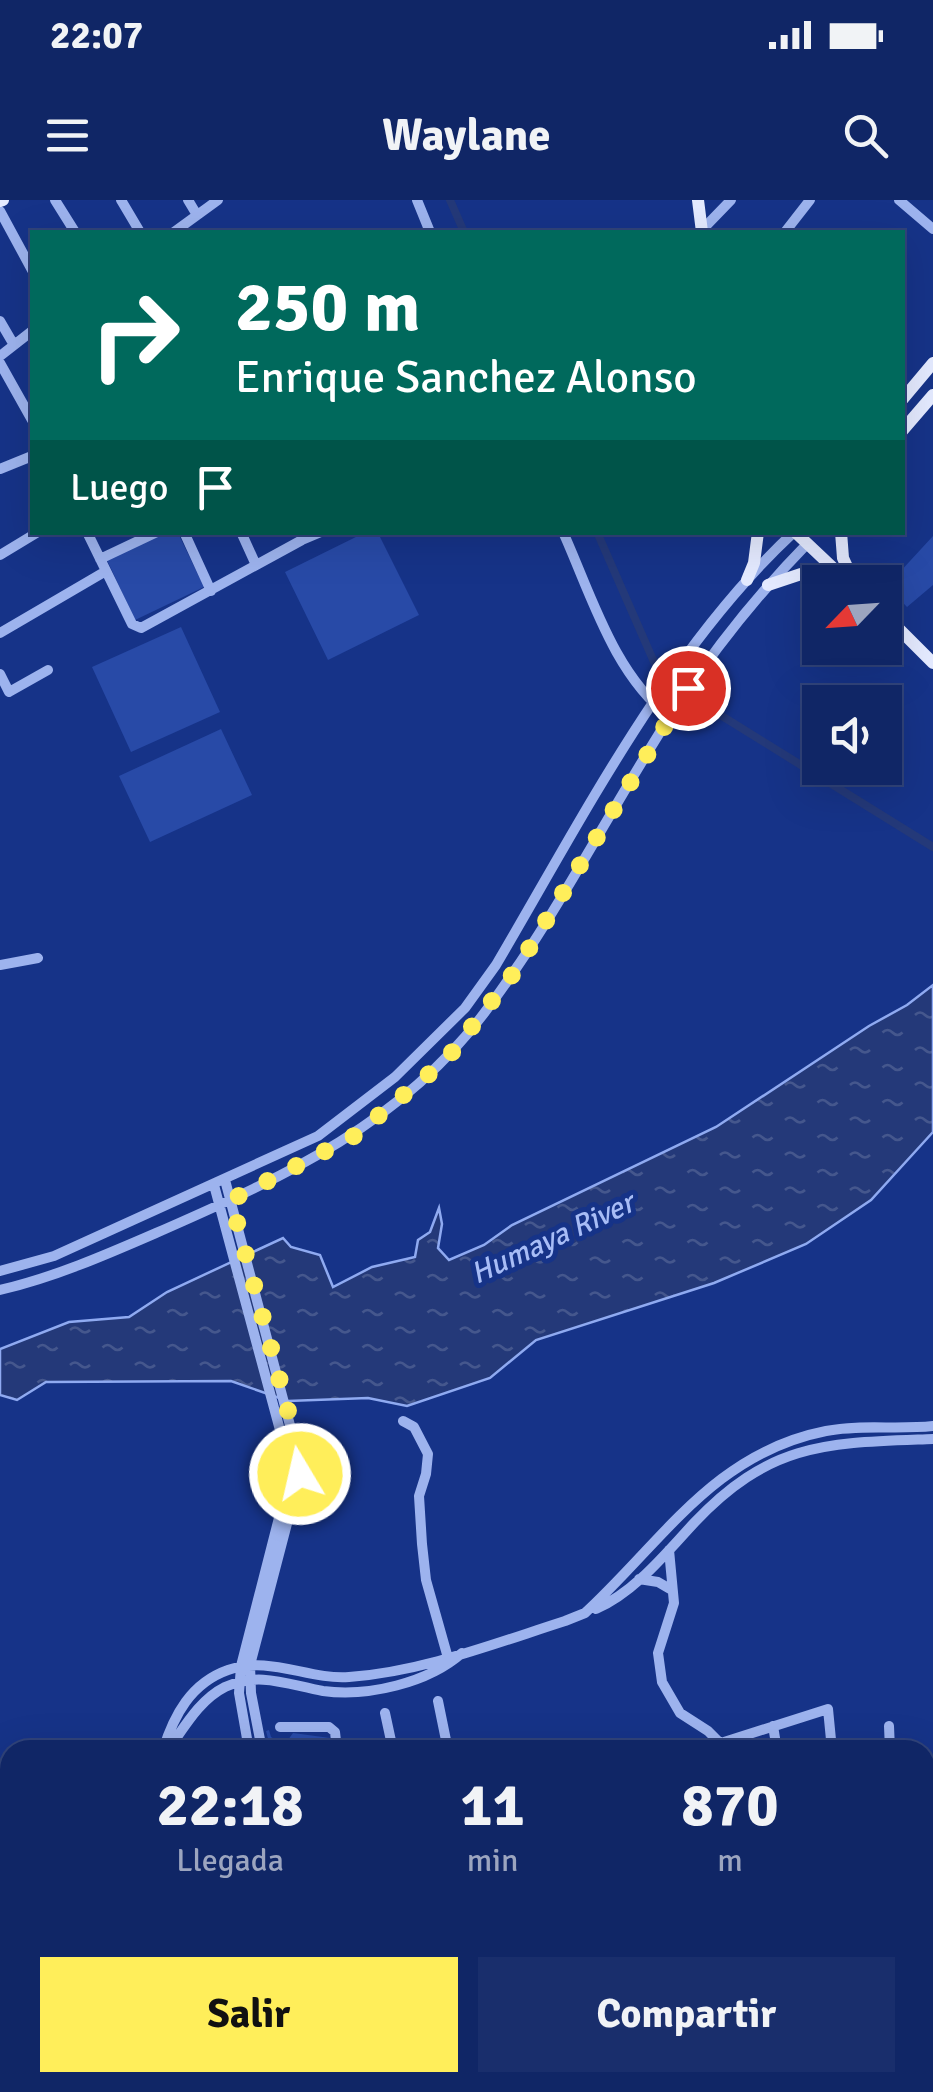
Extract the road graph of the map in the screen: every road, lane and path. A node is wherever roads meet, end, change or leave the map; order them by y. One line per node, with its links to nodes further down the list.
1 (56, 200): 13 (street)
2 (121, 200): 14 (street)
3 (188, 200): 11 (street)
4 (218, 200): 11 (street)
5 (417, 200): 16 (street)
6 (695, 200): 17 (main road)
7 (730, 200): 18 (street)
8 (810, 200): 19 (street)
9 (899, 200): 12 (street)
10 (0, 211): 20 (street)
11 (198, 215): 15 (street)
12 (933, 229)
13 (74, 230)
14 (139, 230)
15 (177, 230)
16 (429, 230)
17 (700, 230)
18 (702, 230)
19 (787, 230)
20 (30, 266)
21 (0, 321): 23 (street)
22 (30, 333): 23 (street)
23 (14, 345): 24 (street)
24 (0, 359): 27 (street)
25 (933, 363): 29 (main road)
26 (30, 387): 27 (street)
27 (20, 395): 30 (street)
28 (933, 395): 31 (main road)
29 (905, 396)
30 (30, 416)
31 (905, 427)
32 (30, 457): 33 (street)
33 (0, 468)
34 (33, 535): 45 (street)
35 (88, 535): 46 (street)
36 (185, 535): 54 (street)
37 (242, 535): 47 (street)
38 (564, 535): 60 (street)
39 (758, 535): 52 (main road)
40 (791, 535): 52 (street)
41 (841, 535): 49 (main road)
42 (300, 536): 47 (street)
43 (810, 537): 48 (main road); 53 (street)
44 (129, 538): 46 (street)
45 (0, 555)
46 (100, 559): 50 (street)
47 (256, 565): 54 (street)
48 (835, 565)
49 (845, 565)
50 (106, 572): 54 (street); 55 (street)
51 (802, 574): 53 (main road)
52 (747, 580): 60 (street)
53 (768, 585): 61 (street)
54 (211, 591)
55 (0, 633)
56 (902, 633): 57 (main road)
57 (933, 663)
58 (48, 670): 59 (street)
59 (0, 674)
60 (656, 699): 61 (street); 64 (street)
61 (673, 712): 66 (street)
62 (38, 958): 63 (street)
63 (0, 965)
64 (220, 1183): 65 (street); 66 (street)
65 (174, 1203): 67 (street); 68 (street)
66 (227, 1208): 67 (street); 78 (street)
67 (183, 1221): 69 (street)
68 (0, 1271)
69 (0, 1290)
70 (403, 1421): 77 (street)
71 (933, 1426): 76 (street)
72 (933, 1439): 73 (street)
73 (670, 1550): 74 (street); 75 (street)
74 (639, 1578): 75 (street); 76 (street)
75 (670, 1589): 92 (street)
76 (586, 1613): 77 (street)
77 (448, 1660): 78 (street); 79 (street)
78 (245, 1665): 79 (street); 85 (street)
79 (245, 1680): 86 (street); 87 (street); 88 (street)
80 (438, 1702): 91 (street)
81 (385, 1714): 90 (street)
82 (773, 1726): 93 (street); 94 (street); 95 (street)
83 (888, 1726): 96 (street)
84 (280, 1727): 89 (street)
85 (169, 1740)
86 (174, 1740)
87 (246, 1740)
88 (260, 1740)
89 (335, 1740)
90 (391, 1740)
91 (446, 1740)
92 (713, 1740)
93 (736, 1740)
94 (775, 1740)
95 (831, 1740)
96 (889, 1740)

